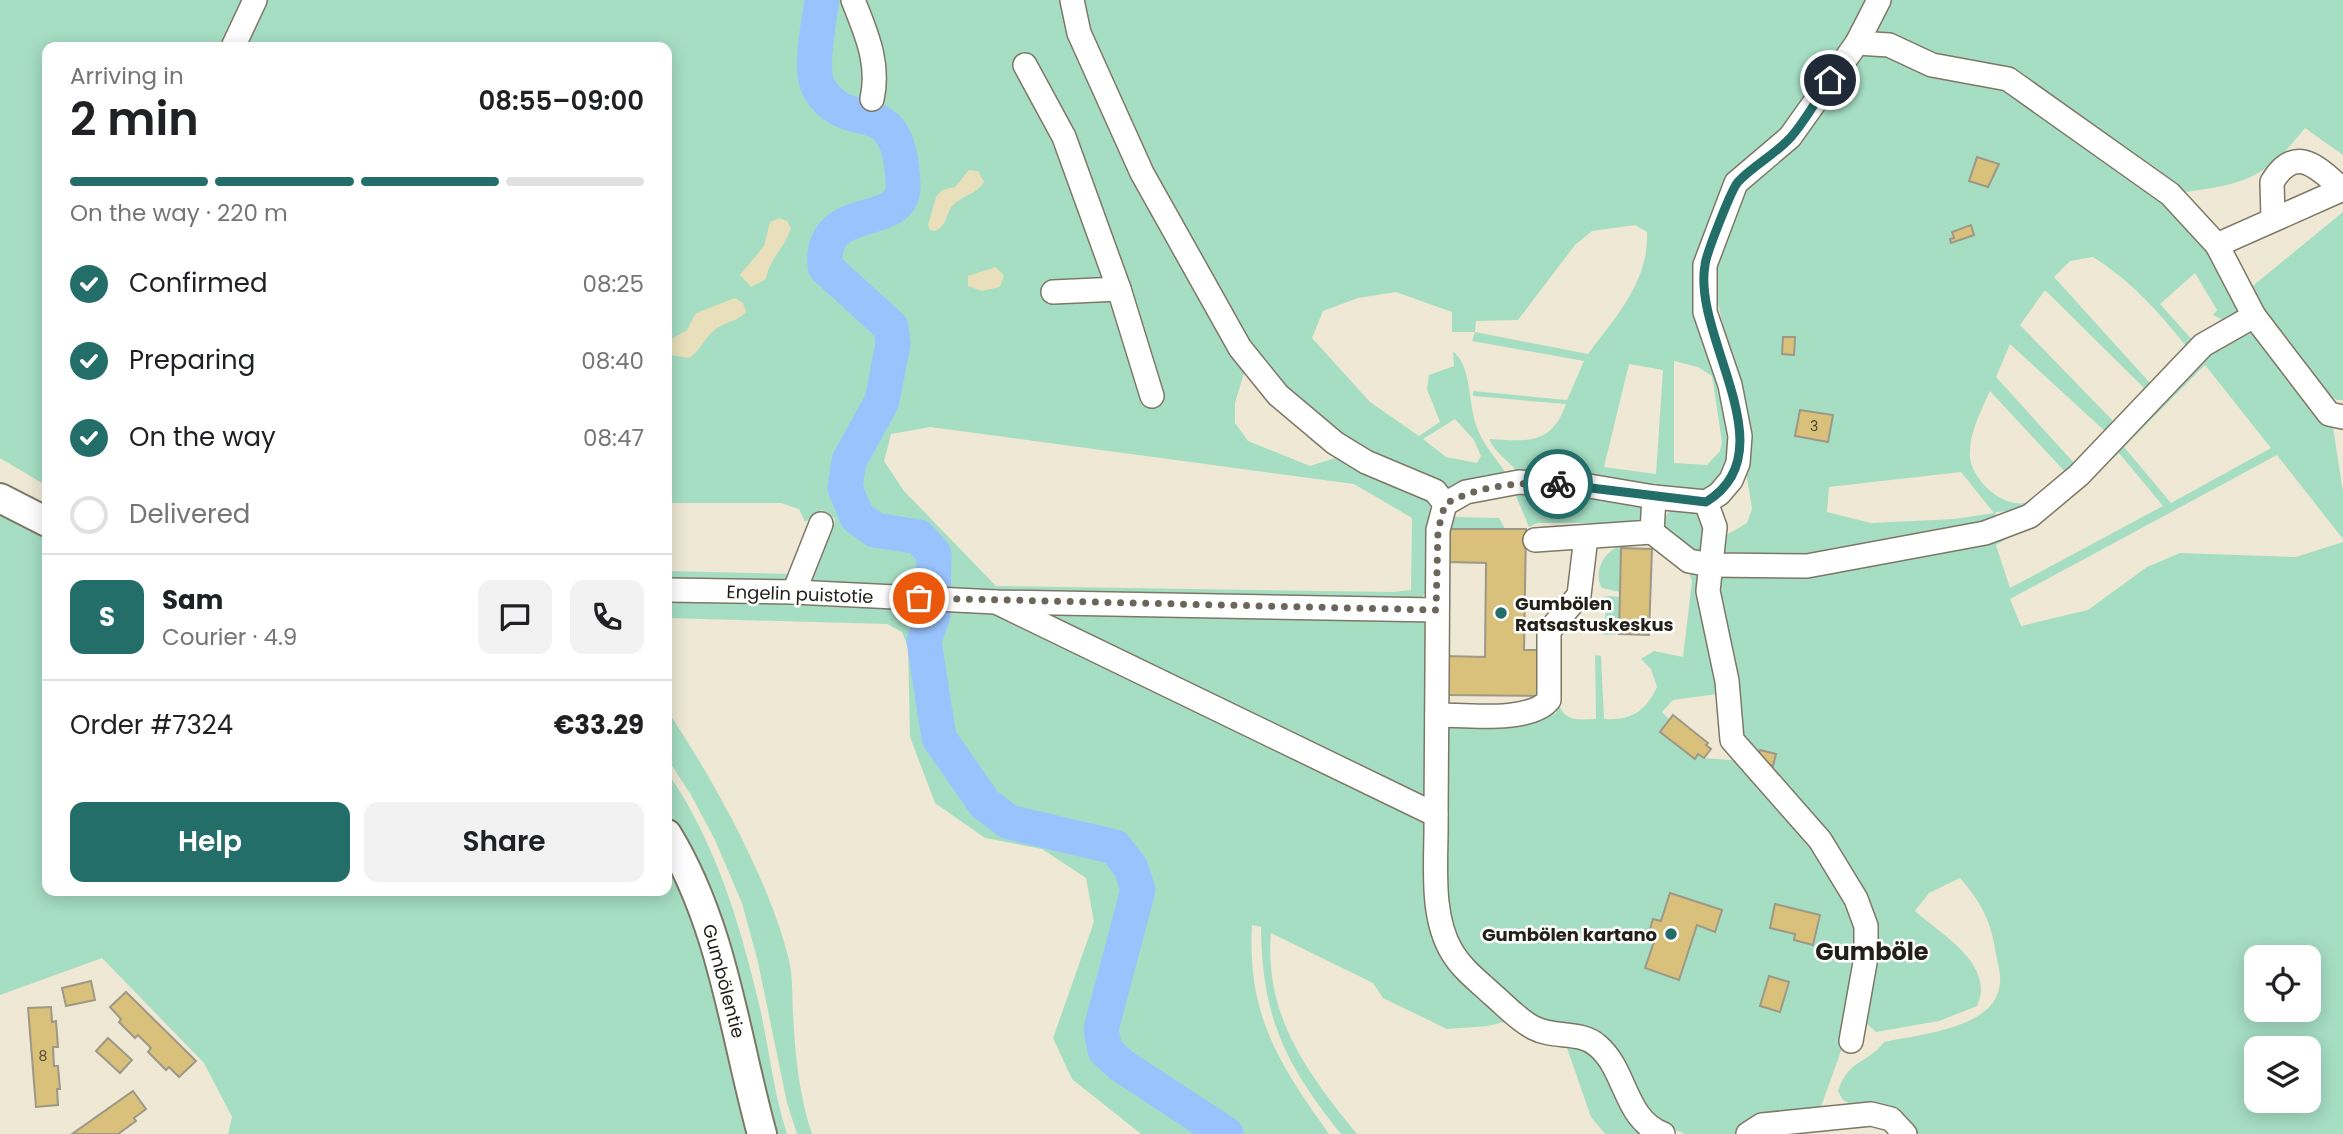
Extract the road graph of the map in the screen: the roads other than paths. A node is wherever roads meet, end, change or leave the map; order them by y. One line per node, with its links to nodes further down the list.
1 (255, 0): 5 (street)
2 (853, 0): 8 (street)
3 (1072, 0): 20 (street)
4 (1879, 0): 6 (street)
5 (235, 42)
6 (1857, 43): 11 (street); 19 (street)
7 (1025, 65): 12 (street)
8 (872, 99)
9 (2342, 189): 10 (street); 10 (street)
10 (2273, 219): 11 (street)
11 (2217, 245): 14 (street)
12 (1119, 289): 13 (street); 15 (street)
13 (1053, 292)
14 (2254, 316): 16 (street); 26 (street)
15 (1152, 396)
16 (2336, 416)
17 (1654, 497): 19 (street); 20 (street); 23 (street)
18 (0, 498): 21 (main road)
19 (1706, 502): 26 (street)
20 (1445, 504): 30 (street)
21 (42, 519)
22 (821, 524): 28 (street)
23 (1652, 532): 24 (street); 26 (street)
24 (1586, 537): 25 (street); 31 (street)
25 (1535, 540)
26 (1711, 565): 34 (street)
27 (672, 590): 28 (street, Engelin puistotie)
28 (794, 592): 29 (street, Engelin puistotie)
29 (996, 602): 30 (street, Engelin puistotie); 32 (street)
30 (1436, 610): 31 (street)
31 (1437, 715): 32 (street)
32 (1436, 815): 36 (street)
33 (672, 842): 35 (main road, Gumbölentie)
34 (1851, 1041)
35 (762, 1134)
36 (1663, 1134)
37 (1748, 1134): 38 (street)
38 (1905, 1134)

